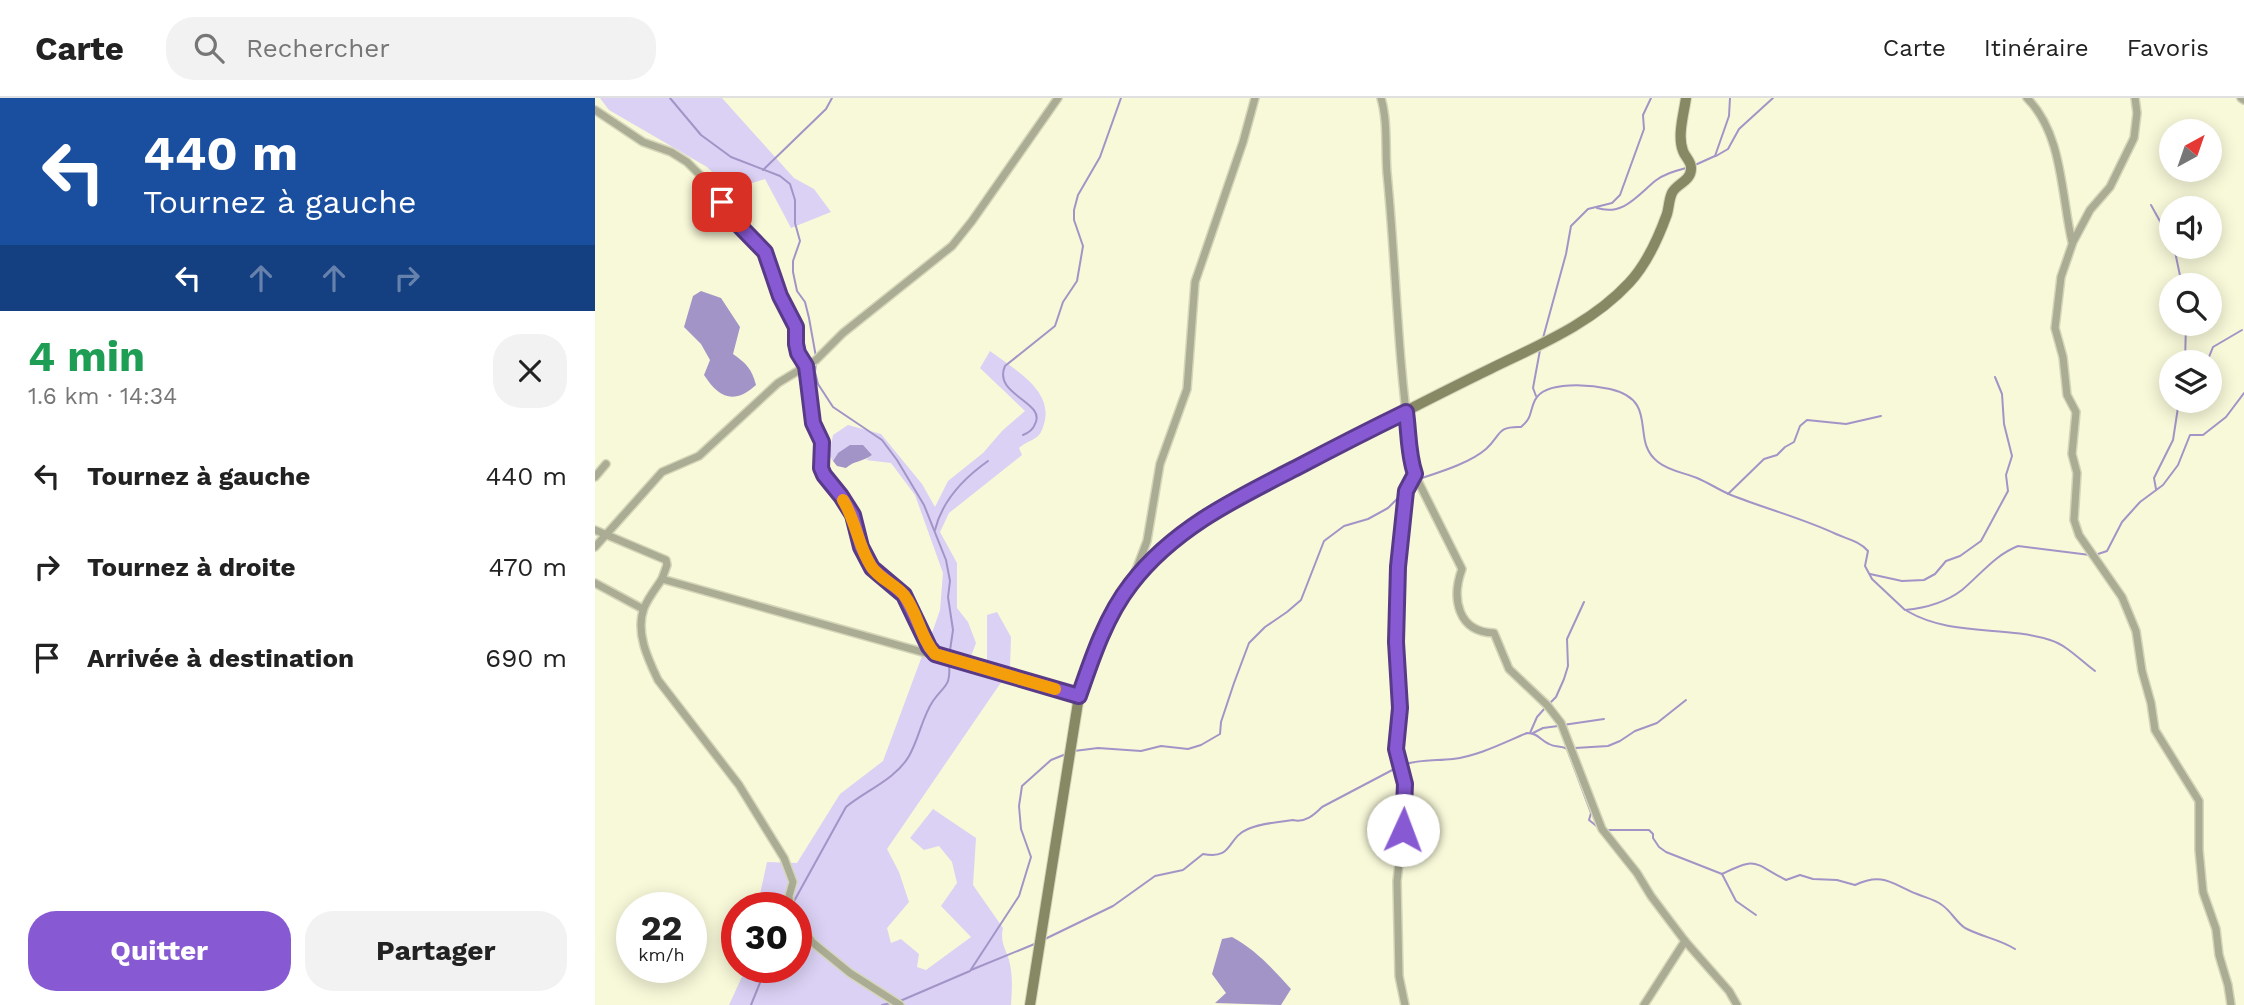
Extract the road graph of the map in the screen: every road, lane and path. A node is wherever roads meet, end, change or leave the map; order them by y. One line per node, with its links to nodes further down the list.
1 (1058, 98): 9 (street)
2 (1255, 98): 19 (street)
3 (1381, 98): 10 (street)
4 (1686, 98): 10 (street)
5 (2027, 98): 8 (street)
6 (2135, 98): 8 (street)
7 (595, 110): 9 (street)
8 (2073, 242): 31 (street)
9 (806, 366): 15 (street); 21 (street)
10 (1406, 412): 12 (street); 19 (street)
11 (606, 464): 13 (street)
12 (1414, 472): 24 (street); 28 (street)
13 (595, 477)
14 (595, 530): 15 (street)
15 (605, 534): 16 (street); 17 (street)
16 (595, 547)
17 (662, 579): 20 (street); 21 (street)
18 (595, 583): 20 (street)
19 (1130, 585): 22 (street)
20 (643, 609): 23 (street)
21 (935, 654): 22 (street)
22 (1079, 696): 27 (street)
23 (790, 892)
24 (1685, 941): 29 (street); 30 (street)
25 (812, 942): 26 (street)
26 (900, 1005)
27 (1030, 1005)
28 (1405, 1005)
29 (1644, 1005)
30 (1737, 1005)
31 (2231, 1005)

